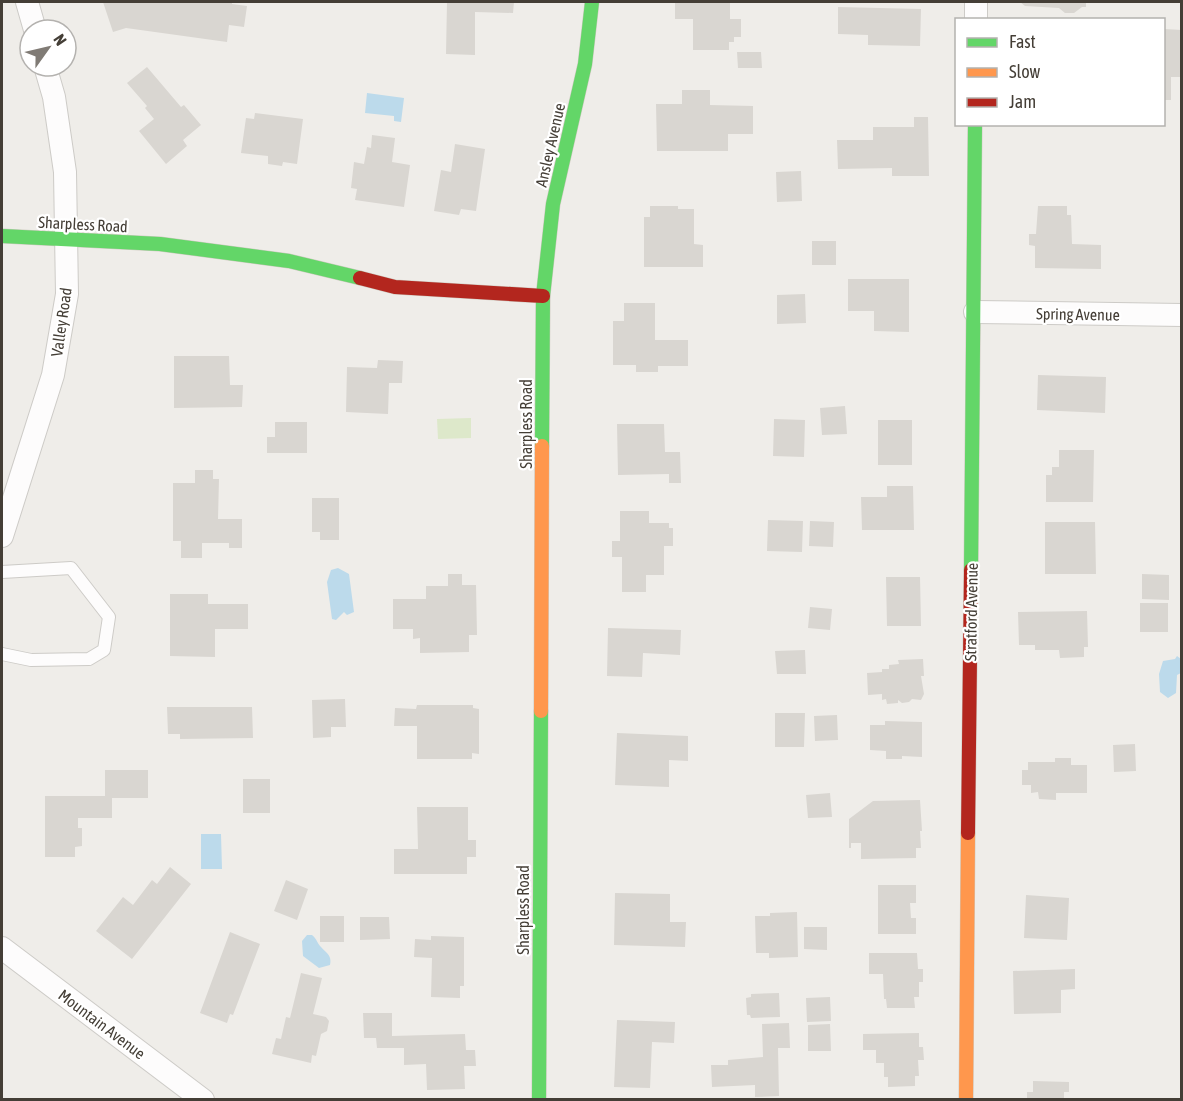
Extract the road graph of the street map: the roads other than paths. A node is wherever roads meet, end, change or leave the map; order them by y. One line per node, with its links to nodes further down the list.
1 (27, 2): 4 (street)
2 (592, 2): 10 (street, Ansley Avenue)
3 (976, 2): 5 (street)
4 (32, 18)
5 (976, 18)
6 (48, 78): 9 (street, Valley Road)
7 (975, 126): 11 (street, Stratford Avenue)
8 (2, 236): 9 (street, Sharpless Road)
9 (67, 239): 10 (street, Sharpless Road); 13 (street, Valley Road)
10 (543, 296): 18 (street, Sharpless Road)
11 (975, 312): 12 (street, Spring Avenue); 19 (street, Stratford Avenue)
12 (1182, 315)
13 (2, 536)
14 (2, 572): 15 (lane)
15 (2, 654)
16 (2, 948): 17 (street, Mountain Avenue)
17 (204, 1100)
18 (539, 1100)
19 (966, 1100)

